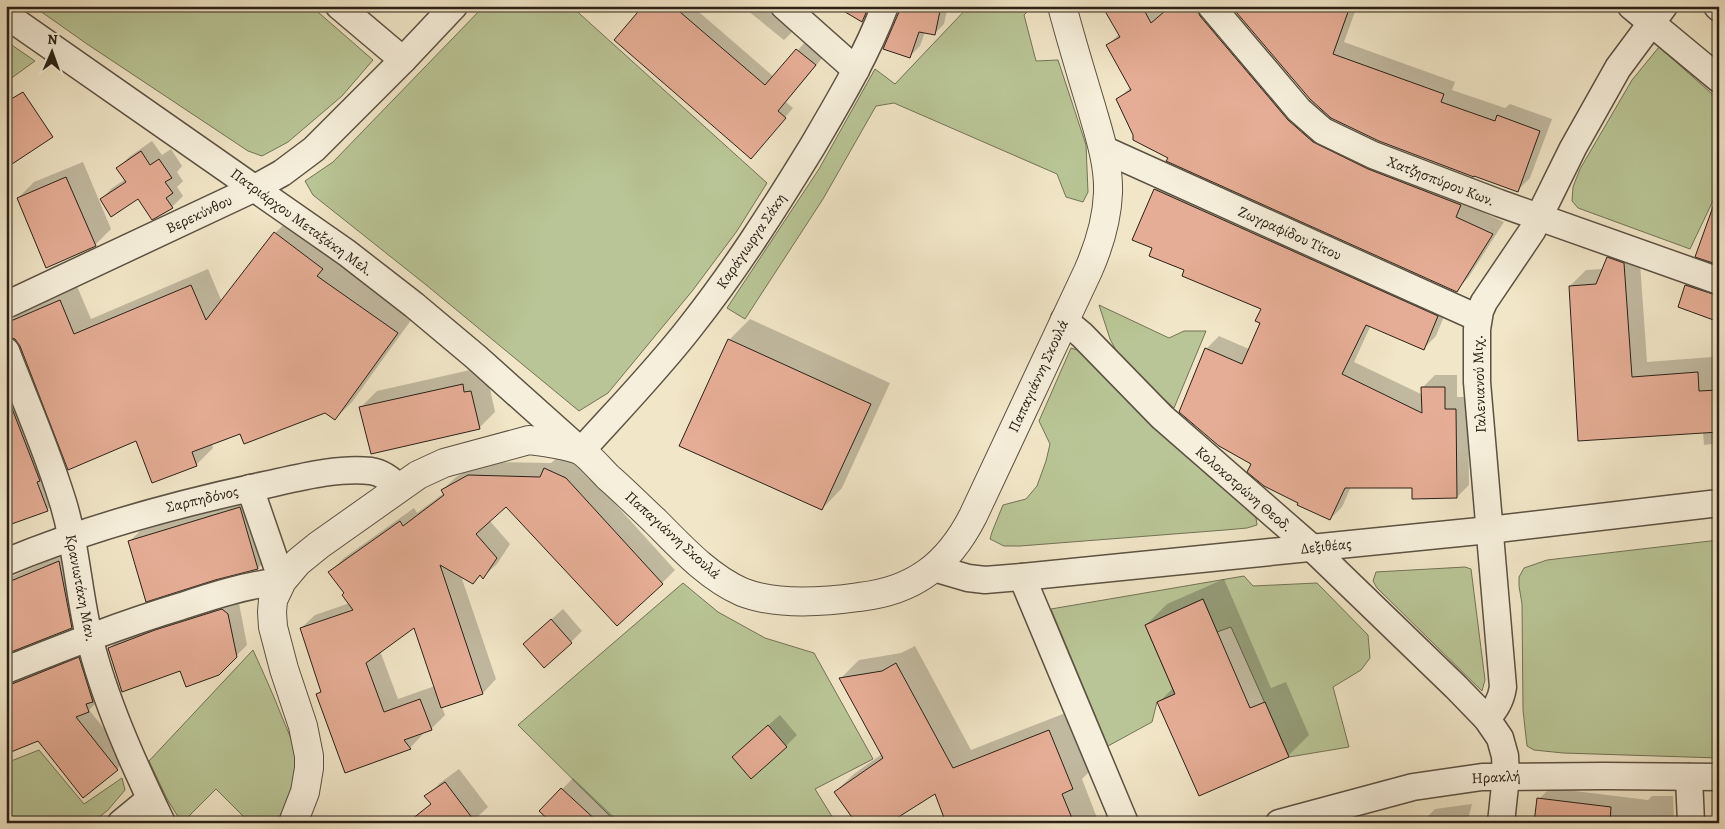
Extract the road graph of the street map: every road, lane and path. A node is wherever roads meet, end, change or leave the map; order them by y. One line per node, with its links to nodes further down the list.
1 (339, 6): 10 (street)
2 (454, 6): 10 (street, Βερεκύνθου)
3 (784, 6): 11 (street)
4 (885, 6): 11 (street, Καράγιωργα Σάκη)
5 (1062, 6): 13 (street, Παπαγιάννη Σκουλά)
6 (1211, 6): 15 (street, Χατζησπύρου Κων.)
7 (1631, 6): 8 (street)
8 (1658, 14): 12 (street); 15 (street, Γαλενιανού Μιχ.)
9 (6, 15): 14 (street, Πατριάρχου Μεταξάκη Μελ.)
10 (403, 60): 14 (street, Βερεκύνθου)
11 (856, 70): 21 (street, Καράγιωργα Σάκη)
12 (1719, 79)
13 (1103, 149): 18 (street, Ζωγραφίδου Τίτου); 19 (street, Παπαγιάννη Σκουλά)
14 (255, 188): 17 (street, Βερεκύνθου); 21 (street, Πατριάρχου Μεταξάκη Μελ.)
15 (1540, 217): 16 (street, Χατζησπύρου Κων.); 18 (street, Γαλενιανού Μιχ.)
16 (1719, 281)
17 (6, 305)
18 (1478, 318): 25 (street, Γαλενιανού Μιχ.)
19 (1064, 320): 27 (street, Κολοκοτρώνη Θεοδ.); 29 (street, Παπαγιάννη Σκουλά)
20 (6, 351): 26 (street, Κρανιωτάκη Μαν.)
21 (581, 451): 23 (street, Παπαγιάννη Σκουλά); 29 (street, Παπαγιάννη Σκουλά)
22 (250, 488): 23 (street, Σαρπηδόνος); 26 (street, Σαρπηδόνος); 31 (street)
23 (400, 488): 31 (street, Παπαγιάννη Σκουλά)
24 (1719, 502): 25 (street, Δεξιθέας)
25 (1489, 530): 27 (street, Δεξιθέας); 34 (street, Γαλενιανού Μιχ.)
26 (71, 536): 28 (street, Σαρπηδόνος); 32 (street, Κρανιωτάκη Μαν.)
27 (1311, 548): 30 (street, Δεξιθέας); 34 (street, Κολοκοτρώνη Θεοδ.)
28 (6, 562)
29 (934, 568): 30 (street, Δεξιθέας)
30 (1022, 577): 42 (street)
31 (282, 581): 32 (street); 41 (street, Παπαγιάννη Σκουλά)
32 (90, 637): 33 (street); 38 (street, Κρανιωτάκη Μαν.)
33 (6, 670)
34 (1487, 719): 35 (street, Κολοκοτρώνη Θεοδ.)
35 (1506, 776): 36 (street, Ηρακλή); 43 (street, Ηρακλή); 44 (street, Κολοκοτρώνη Θεοδ.)
36 (1689, 777): 37 (street, Ηρακλή); 45 (street)
37 (1719, 778)
38 (150, 799): 39 (street); 40 (street, Κρανιωτάκη Μαν.)
39 (121, 823)
40 (162, 823)
41 (293, 823)
42 (1125, 823)
43 (1279, 823)
44 (1501, 823)
45 (1691, 823)

